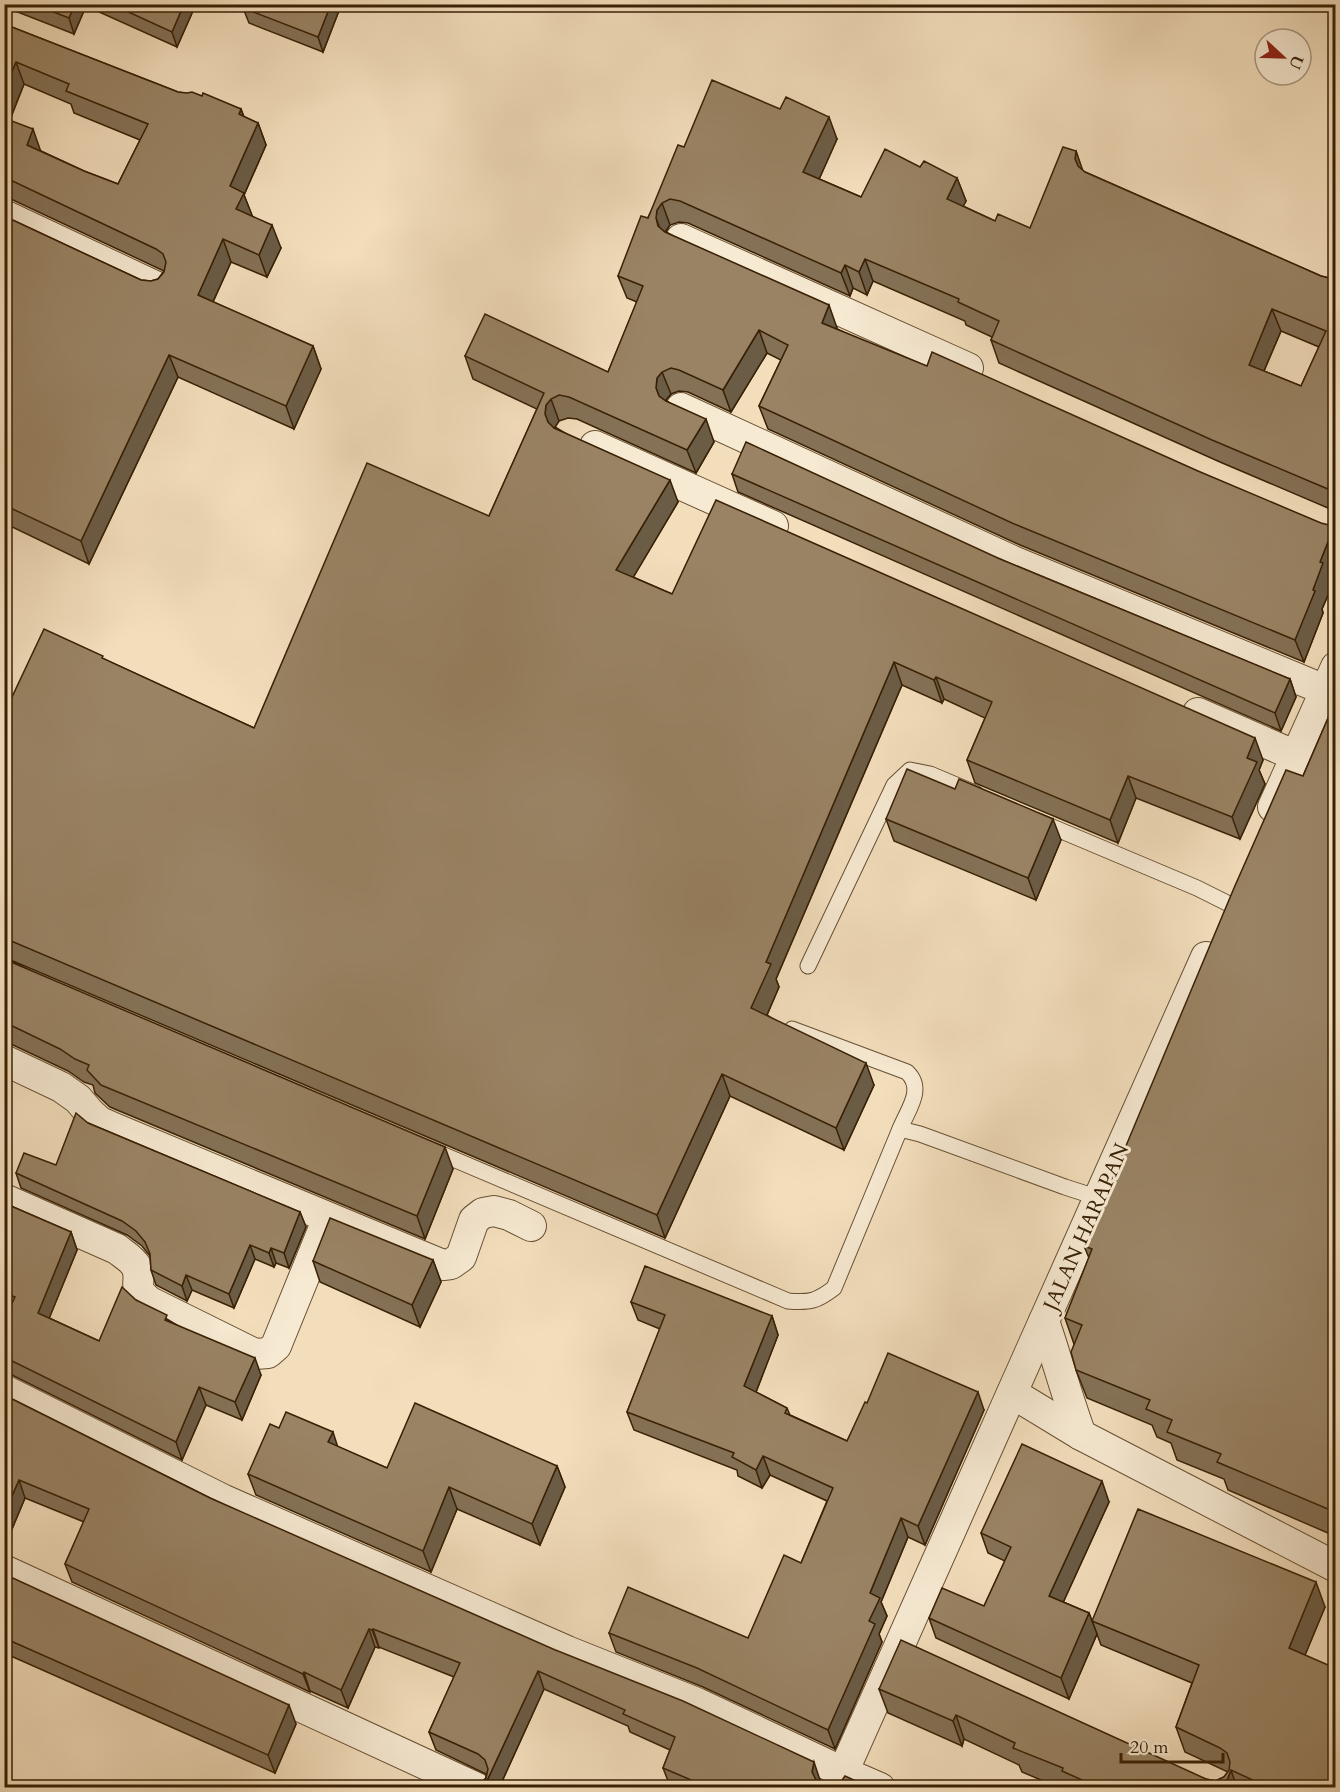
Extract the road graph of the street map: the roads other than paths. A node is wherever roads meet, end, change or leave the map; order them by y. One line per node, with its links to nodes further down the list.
1 (4, 215): 3 (street)
2 (681, 239): 4 (street)
3 (157, 287)
4 (996, 381)
5 (681, 408): 8 (street)
6 (570, 435): 7 (street)
7 (798, 537)
8 (1330, 678): 10 (street)
9 (1177, 704): 10 (street)
10 (1296, 756): 13 (street)
11 (983, 797): 15 (lane)
12 (1026, 815): 14 (lane)
13 (1263, 830)
14 (1226, 913): 20 (street, JALAN HARAPAN)
15 (808, 966)
16 (792, 1029): 18 (lane)
17 (4, 1060): 22 (street)
18 (900, 1129): 19 (lane); 20 (lane)
19 (415, 1143)
20 (1099, 1198): 24 (street, JALAN HARAPAN)
21 (4, 1199): 22 (street)
22 (328, 1218): 23 (street)
23 (531, 1226)
24 (1044, 1321): 26 (street, JALAN HARAPAN); 27 (street)
25 (4, 1390): 30 (street)
26 (1012, 1393): 27 (street); 30 (street, JALAN HARAPAN)
27 (1081, 1436): 28 (street)
28 (1335, 1567)
29 (4, 1570): 31 (street)
30 (839, 1780): 32 (street)
31 (477, 1788)
32 (880, 1788)

